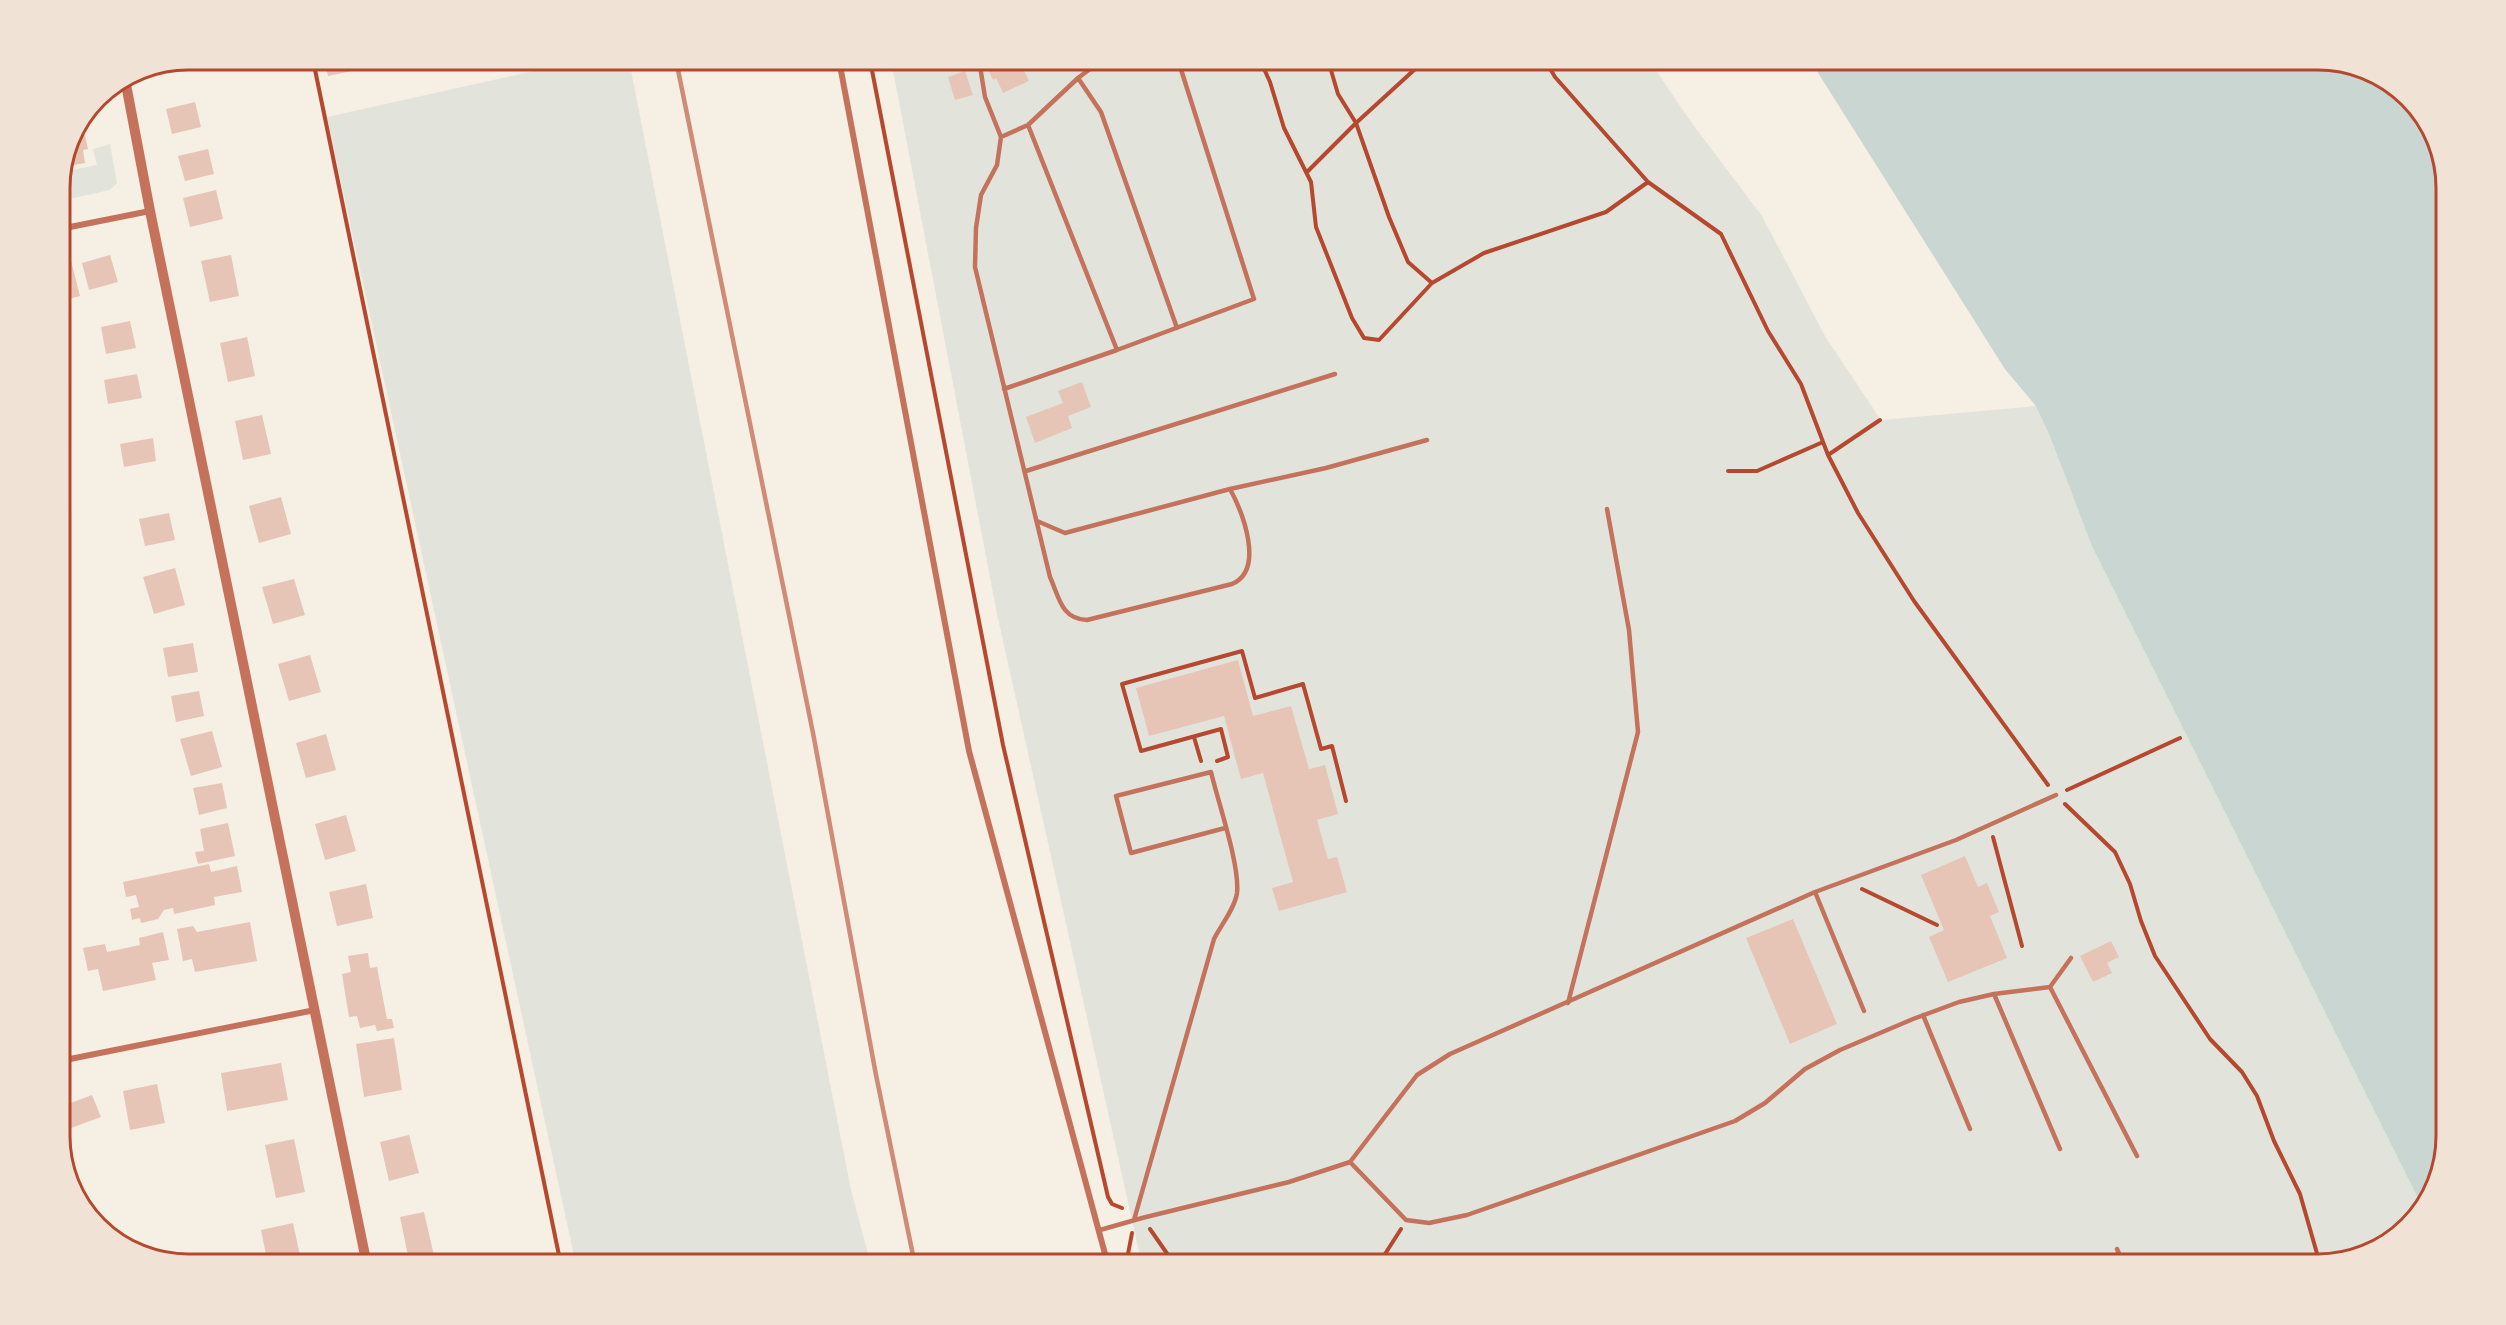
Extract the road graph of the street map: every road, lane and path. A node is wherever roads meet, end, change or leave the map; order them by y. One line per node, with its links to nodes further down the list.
1 (315, 70): 66 (path)
2 (841, 70): 62 (street)
3 (872, 70): 58 (path)
4 (981, 70): 15 (lane)
5 (1089, 70): 11 (lane)
6 (1181, 70): 21 (lane)
7 (1265, 70): 16 (path)
8 (1331, 70): 13 (path)
9 (1414, 70): 13 (path)
10 (1551, 70): 17 (path)
11 (1078, 78): 14 (lane); 21 (lane)
12 (127, 88): 18 (street)
13 (1356, 123): 16 (path); 20 (path)
14 (1028, 125): 15 (lane); 22 (lane)
15 (1001, 137): 24 (lane)
16 (1307, 172): 20 (path)
17 (1648, 182): 20 (path); 27 (path)
18 (150, 211): 19 (street); 50 (street)
19 (71, 227)
20 (1432, 283)
21 (1177, 328): 22 (lane)
22 (1117, 350): 24 (lane)
23 (1335, 374): 29 (lane)
24 (1004, 389): 29 (lane)
25 (1880, 420): 28 (path)
26 (1427, 440): 31 (lane)
27 (1822, 442): 28 (path); 30 (path)
28 (1828, 455): 38 (path)
29 (1026, 471): 33 (lane)
30 (1728, 471)
31 (1230, 489): 33 (lane); 33 (lane)
32 (1607, 509): 49 (lane)
33 (1037, 521)
34 (1194, 736): 36 (path); 37 (path); 39 (path)
35 (2180, 738): 38 (path)
36 (1216, 761)
37 (1204, 773): 41 (lane); 41 (lane)
38 (2056, 795): 40 (lane); 72 (path)
39 (1346, 801)
40 (1990, 825): 42 (lane); 45 (path)
41 (1225, 828): 60 (lane)
42 (1845, 881): 43 (lane); 44 (path)
43 (1815, 892): 49 (lane); 51 (lane)
44 (1937, 925)
45 (2022, 946)
46 (2071, 958): 47 (lane)
47 (2050, 987): 48 (lane); 56 (lane)
48 (1994, 994): 52 (lane); 55 (lane)
49 (1568, 1003): 57 (lane)
50 (315, 1010): 53 (street); 65 (street)
51 (1864, 1011)
52 (1923, 1015): 54 (lane); 61 (lane)
53 (71, 1059)
54 (1970, 1129)
55 (2060, 1149)
56 (2137, 1156)
57 (1350, 1162): 59 (lane); 61 (lane)
58 (1126, 1209)
59 (1142, 1218): 60 (lane); 69 (path)
60 (1134, 1220): 62 (lane)
61 (1406, 1220): 70 (path)
62 (1100, 1230): 67 (street)
63 (1132, 1235): 68 (path)
64 (2118, 1249): 71 (lane)
65 (365, 1255)
66 (559, 1255)
67 (1106, 1255)
68 (1128, 1255)
69 (1168, 1255)
70 (1384, 1255)
71 (2120, 1255)
72 (2317, 1255)

